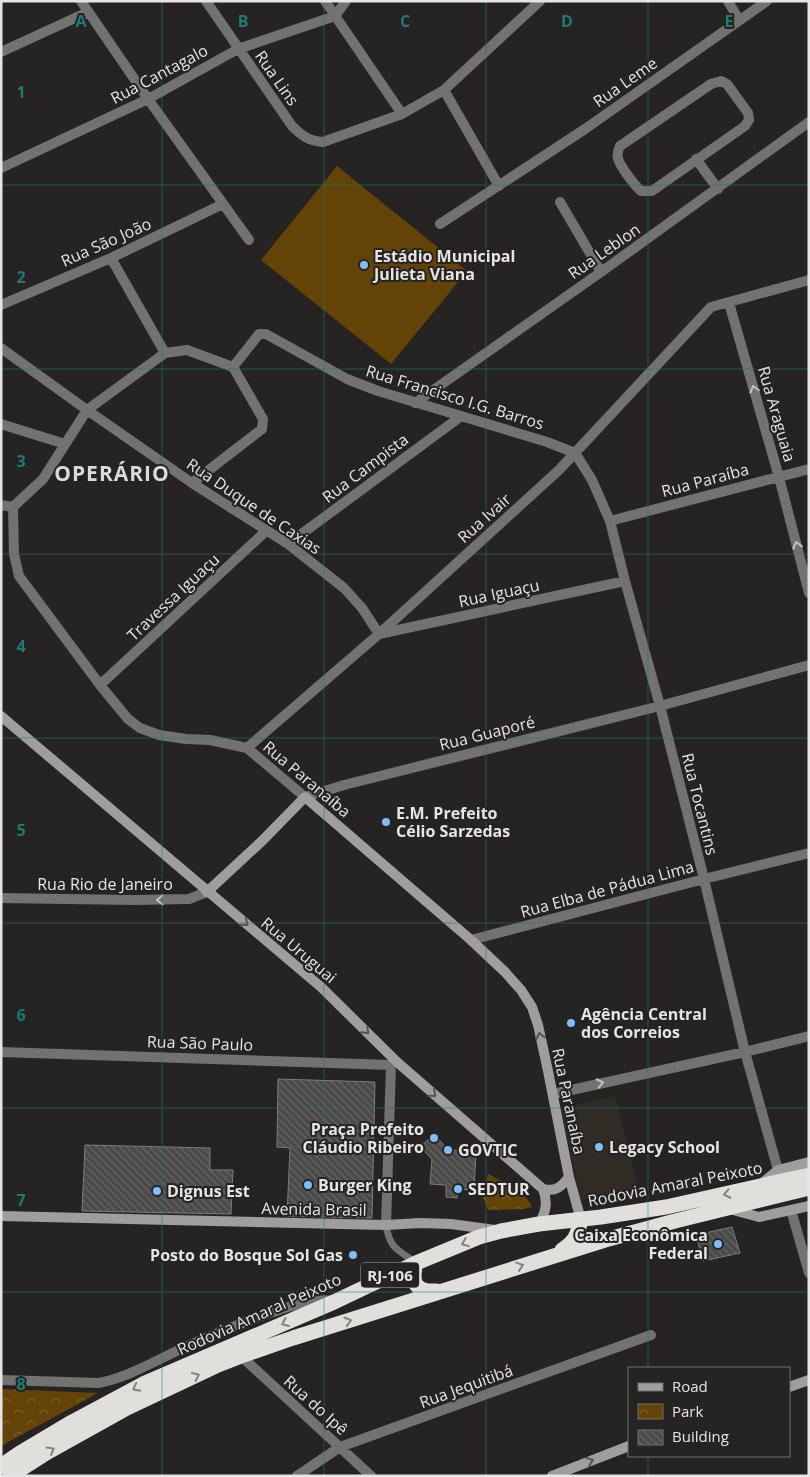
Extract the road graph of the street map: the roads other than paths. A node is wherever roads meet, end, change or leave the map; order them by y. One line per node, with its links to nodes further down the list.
1 (81, 1): 8 (street)
2 (206, 1): 11 (street, Rua Lins)
3 (325, 1): 9 (street)
4 (346, 1): 9 (street)
5 (540, 1): 13 (street)
6 (728, 1): 10 (street)
7 (767, 1): 10 (street, Rua Leme)
8 (88, 12): 12 (street); 14 (street)
9 (335, 16): 11 (street, Rua Cantagalo); 15 (street)
10 (739, 20): 19 (street, Rua Leme)
11 (238, 49): 14 (street, Rua Cantagalo); 15 (street, Rua Lins)
12 (1, 52)
13 (444, 90): 15 (street); 19 (street)
14 (148, 99): 18 (street, Rua Cantagalo); 22 (street)
15 (402, 114)
16 (809, 122): 20 (street, Rua Leblon)
17 (696, 159): 17 (street); 20 (street)
18 (1, 168)
19 (499, 186): 23 (street, Rua Leme)
20 (718, 189): 26 (street, Rua Leblon)
21 (560, 202): 26 (street)
22 (223, 204): 24 (street); 25 (street, Rua São João)
23 (440, 224)
24 (249, 240)
25 (111, 258): 29 (street, Rua São João); 31 (street)
26 (601, 272): 33 (street, Rua Leblon)
27 (809, 280): 28 (street, Rua Ivair)
28 (729, 303): 38 (street, Rua Ivair); 40 (street, Rua Araguaia, one-way to 28)
29 (1, 305)
30 (1, 348): 34 (street, Rua Duque de Caxias)
31 (165, 353): 32 (street); 34 (street)
32 (233, 367): 33 (street, Rua Francisco I.G. Barros); 41 (street)
33 (415, 403): 35 (street, Rua Francisco I.G. Barros)
34 (87, 410): 37 (street); 41 (street, Rua Duque de Caxias)
35 (460, 416): 38 (street, Rua Francisco I.G. Barros); 46 (street, Rua Campista)
36 (1, 424): 37 (street)
37 (65, 444): 43 (street)
38 (575, 453): 44 (street, Rua Tocantins); 49 (street, Rua Ivair)
39 (809, 469): 40 (street, Rua Paraíba)
40 (779, 476): 44 (street, Rua Paraíba); 48 (street, Rua Araguaia, one-way to 40)
41 (192, 483): 45 (street, Rua Duque de Caxias)
42 (1, 505): 43 (street)
43 (13, 507): 51 (street, Rua Paranaíba)
44 (610, 521): 47 (street, Rua Tocantins)
45 (266, 531): 46 (street, Rua Duque de Caxias); 51 (street, Travessa Iguaçu)
46 (288, 544): 49 (street, Rua Duque de Caxias)
47 (625, 581): 49 (street, Rua Iguaçu); 52 (street, Rua Tocantins)
48 (809, 592)
49 (379, 634): 54 (street, Rua Ivair)
50 (809, 665): 52 (street, Rua Guaporé)
51 (100, 685): 54 (street, Rua Paranaíba)
52 (660, 706): 55 (street, Rua Guaporé); 57 (street, Rua Tocantins)
53 (1, 716): 58 (street, Rua Uruguai)
54 (247, 748): 55 (street, Rua Paranaíba)
55 (305, 797): 58 (street, Rua Guaporé); 60 (street, Rua Paranaíba)
56 (809, 853): 57 (street, Rua Elba de Pádua Lima)
57 (704, 879): 60 (street, Rua Elba de Pádua Lima); 63 (street, Rua Tocantins)
58 (207, 892): 59 (street, Rua Rio de Janeiro, one-way to 59); 64 (street, Rua Uruguai, one-way to 64)
59 (1, 898)
60 (472, 940): 65 (street, Rua Paranaíba, one-way to 60)
61 (809, 1036): 63 (street)
62 (1, 1052): 64 (street, Rua São Paulo)
63 (745, 1052): 65 (street, one-way to 63); 67 (street, Rua Tocantins)
64 (394, 1063): 72 (street, Rua Uruguai, one-way to 72); 79 (street)
65 (553, 1094): 69 (street, Rua Paranaíba)
66 (809, 1162): 67 (street)
67 (778, 1170): 70 (street)
68 (809, 1175): 70 (highway, Rodovia Amaral Peixoto / RJ-106)
69 (569, 1177): 72 (street); 77 (street, Rua Paranaíba)
70 (756, 1187): 77 (highway, Rodovia Amaral Peixoto / RJ-106, one-way to 77)
71 (809, 1188): 74 (highway, Rodovia Amaral Peixoto / RJ-106)
72 (543, 1189): 78 (street)
73 (809, 1206): 75 (street)
74 (725, 1208): 75 (street); 81 (highway, Rodovia Amaral Peixoto / RJ-106)
75 (791, 1210): 83 (street)
76 (1, 1216): 79 (street, Avenida Brasil)
77 (581, 1220): 78 (highway, Rodovia Amaral Peixoto / RJ-106); 81 (highway)
78 (540, 1224): 80 (highway, Rodovia Amaral Peixoto / RJ-106)
79 (386, 1225): 80 (street, Avenida Brasil); 82 (lane)
80 (501, 1230): 82 (highway, Rodovia Amaral Peixoto / RJ-106, one-way to 82)
81 (552, 1256): 84 (highway, Rodovia Amaral Peixoto / RJ-106, one-way to 81)
82 (416, 1263): 84 (highway); 85 (highway, Rodovia Amaral Peixoto / RJ-106)
83 (809, 1273)
84 (443, 1291): 87 (highway, Rodovia Amaral Peixoto / RJ-106, one-way to 84)
85 (334, 1302): 88 (street); 93 (highway, Rodovia Amaral Peixoto / RJ-106, one-way to 93)
86 (651, 1336): 92 (street, Rua Jequitibá)
87 (241, 1356): 92 (street, Rua do Ipê); 94 (highway, Rodovia Amaral Peixoto / RJ-106, one-way to 87)
88 (1, 1380)
89 (809, 1380): 90 (street)
90 (790, 1388)
91 (628, 1446): 97 (street, one-way to 91)
92 (340, 1447): 95 (street, Rua Jequitibá); 96 (street, Rua do Ipê)
93 (1, 1466)
94 (10, 1476)
95 (297, 1476)
96 (371, 1476)
97 (552, 1476)

